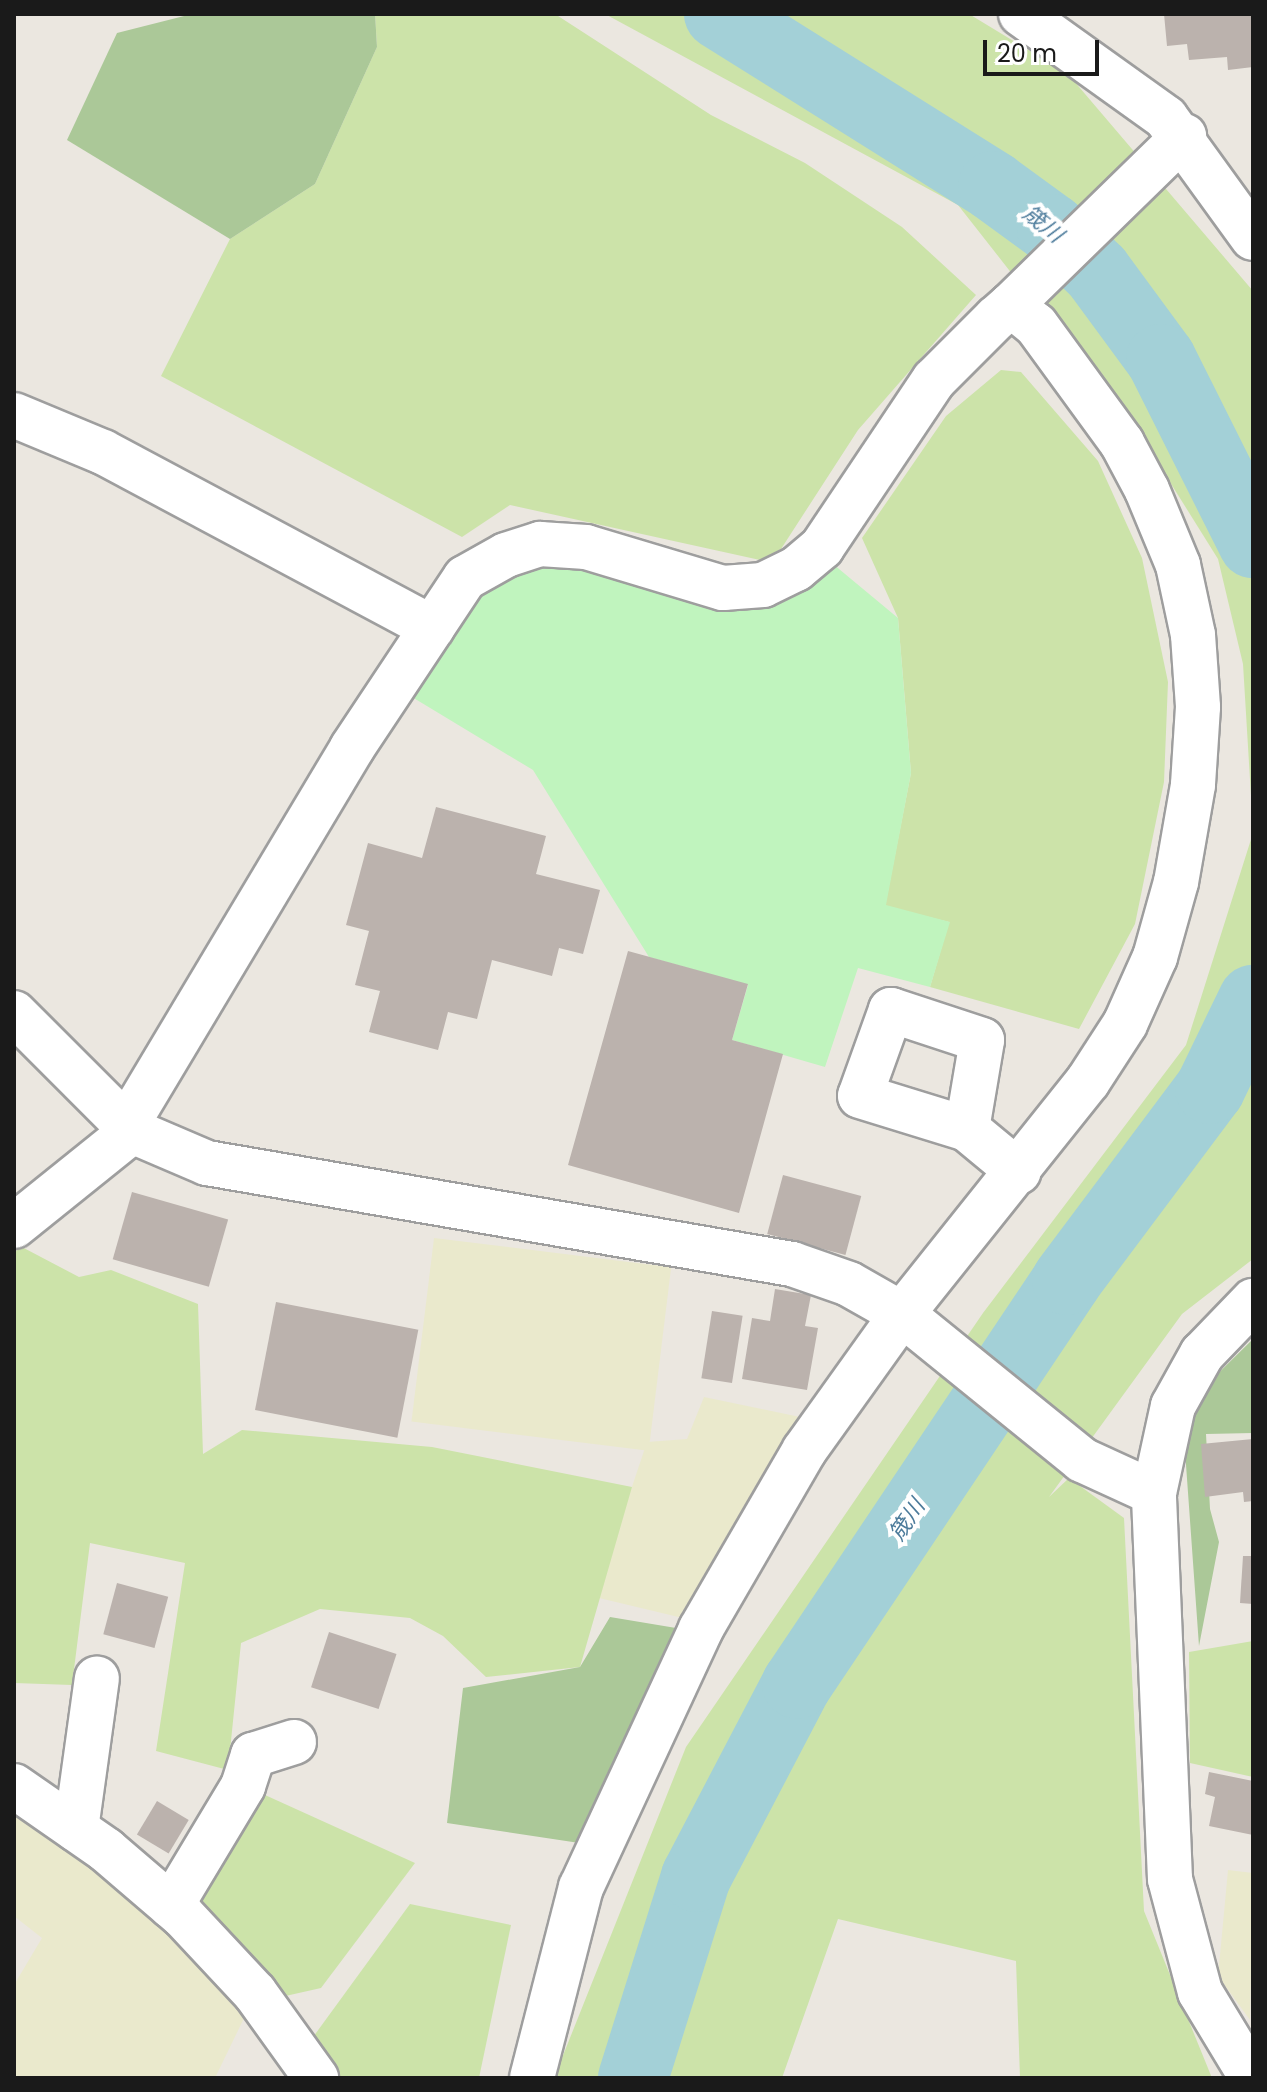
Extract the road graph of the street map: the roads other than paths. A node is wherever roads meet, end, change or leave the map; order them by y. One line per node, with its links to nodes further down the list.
1 (1021, 14): 2 (street)
2 (1176, 146): 3 (street); 4 (street)
3 (1253, 238)
4 (1017, 297): 6 (street); 10 (street)
5 (14, 415): 6 (street)
6 (432, 628): 8 (street)
7 (14, 1013): 8 (street)
8 (129, 1128): 11 (street); 13 (street)
9 (967, 1129): 10 (street)
10 (1019, 1172): 13 (street)
11 (14, 1226)
12 (1253, 1301): 14 (street)
13 (902, 1314): 14 (street); 21 (street)
14 (1154, 1493): 22 (street)
15 (97, 1678): 18 (street)
16 (294, 1742): 19 (street)
17 (14, 1786): 18 (street)
18 (76, 1829): 19 (street)
19 (171, 1906): 20 (street)
20 (316, 2078)
21 (532, 2078)
22 (1252, 2078)

